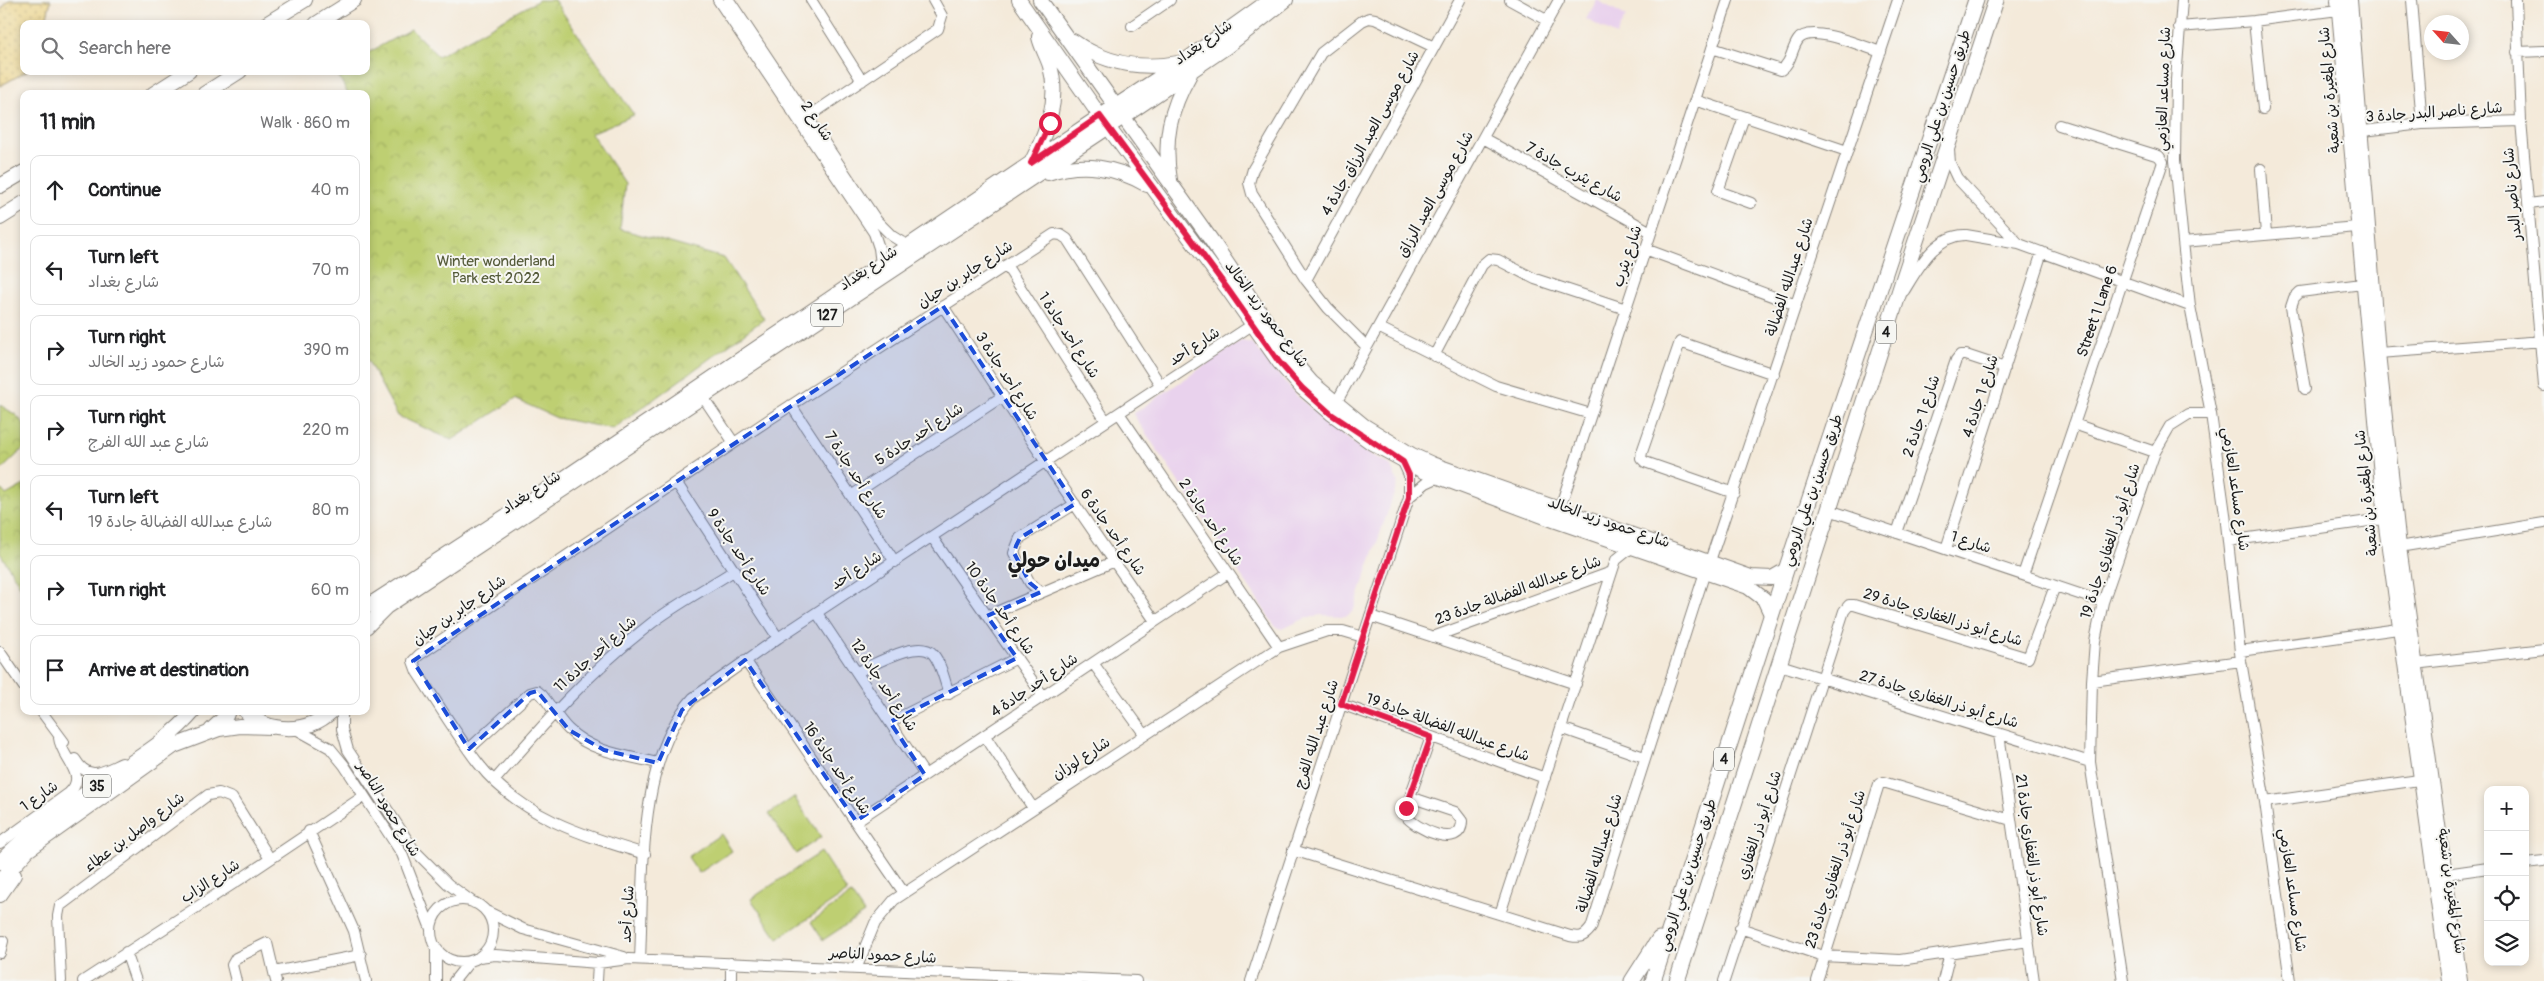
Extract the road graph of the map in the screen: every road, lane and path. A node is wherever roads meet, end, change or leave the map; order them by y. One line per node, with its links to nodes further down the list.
1 (305, 0): 25 (main road)
2 (354, 0): 26 (main road)
3 (718, 0): 49 (street, شارع 2)
4 (730, 0): 49 (street, شارع 2)
5 (811, 0): 41 (street)
6 (933, 0): 41 (street)
7 (1019, 0): 31 (main road, شارع حمود زيد الخالد)
8 (1040, 0): 32 (main road, شارع حمود زيد الخالد)
9 (1170, 0): 29 (street)
10 (1270, 0): 38 (main road, شارع بغداد / 127)
11 (1286, 0): 38 (main road, شارع بغداد / 127)
12 (1460, 0): 33 (street, شارع موسى العبد الرزاق جادة 4)
13 (1510, 0): 27 (street)
14 (1559, 0): 27 (street, شارع موسى العبد الرزاق)
15 (1728, 0): 34 (street, شارع يثرب)
16 (1898, 0): 36 (street, شارع عبدالله الفضالة)
17 (1976, 0): 54 (highway, طريق حسين بن علي الرومي / 4)
18 (1984, 0): 47 (highway)
19 (1996, 0): 47 (highway, طريق حسين بن علي الرومي / 4)
20 (2182, 0): 30 (street, شارع مساعد العازمي)
21 (2350, 0): 55 (main road, شارع المغيرة بن شعبة)
22 (2412, 0): 52 (street)
23 (2516, 0): 37 (street, شارع ناصر البدر)
24 (2338, 5): 28 (street); 55 (main road, شارع المغيرة بن شعبة)
25 (272, 20)
26 (322, 20)
27 (1548, 21): 56 (street, شارع موسى العبد الرزاق)
28 (2254, 21): 30 (street); 45 (street)
29 (1132, 26)
30 (2179, 27): 59 (street, شارع مساعد العازمي)
31 (1039, 28): 51 (main road, شارع حمود زيد الخالد); 61 (main road)
32 (1064, 35): 38 (main road); 46 (main road, شارع حمود زيد الخالد)
33 (1434, 47): 84 (street, شارع موسى العبد الرزاق جادة 4); 84 (street)
34 (1712, 48): 36 (street); 44 (street, شارع يثرب)
35 (2544, 50): 37 (street)
36 (1881, 52): 58 (street, شارع عبدالله الفضالة)
37 (2516, 52): 50 (street, شارع ناصر البدر)
38 (1188, 66): 46 (main road, شارع بغداد / 127); 65 (main road)
39 (184, 75): 42 (main road)
40 (234, 75): 43 (main road)
41 (862, 81): 49 (street)
42 (159, 90)
43 (210, 90)
44 (1694, 100): 48 (street); 74 (street, شارع يثرب)
45 (2263, 109)
46 (1119, 112): 51 (main road, شارع بغداد / 127); 65 (main road, شارع حمود زيد الخالد)
47 (1958, 113): 57 (highway, طريق حسين بن علي الرومي / 4)
48 (1744, 117): 58 (street); 69 (street)
49 (804, 120): 78 (street, شارع 2); 81 (street, شارع 2)
50 (2521, 121): 52 (street, شارع ناصر البدر جادة 3); 70 (street, شارع ناصر البدر)
51 (1104, 122): 61 (main road, شارع بغداد / 127); 64 (main road, شارع بغداد / 127); 67 (main road, شارع حمود زيد الخالد)
52 (2422, 124): 55 (street, شارع ناصر البدر جادة 3)
53 (2060, 125): 60 (street)
54 (1933, 128): 83 (highway); 138 (highway, طريق حسين بن علي الرومي / 4)
55 (2355, 132): 73 (main road, شارع المغيرة بن شعبة); 96 (main road, شارع المغيرة بن شعبة)
56 (1483, 138): 74 (street, شارع يثرب جادة 7); 93 (street, شارع موسى العبد الرزاق)
57 (1949, 140): 77 (street); 83 (highway, طريق حسين بن علي الرومي / 4)
58 (1847, 151): 87 (street, شارع عبدالله الفضالة)
59 (2175, 160): 60 (street); 76 (street, شارع مساعد العازمي)
60 (2163, 162): 85 (street, Street 1 Lane 6)
61 (1031, 163): 78 (main road, شارع بغداد / 127)
62 (2261, 169): 75 (street)
63 (20, 174): 66 (main road)
64 (1031, 179): 67 (main road); 104 (main road, شارع بغداد / 127)
65 (1170, 183): 92 (main road, شارع حمود زيد الخالد)
66 (0, 186)
67 (1153, 188): 92 (main road, شارع حمود زيد الخالد)
68 (2544, 202): 70 (street)
69 (1751, 204)
70 (2529, 204): 94 (street, شارع ناصر البدر)
71 (20, 206): 72 (main road)
72 (0, 218)
73 (2357, 226): 75 (street); 86 (main road, شارع المغيرة بن شعبة)
74 (1651, 232): 79 (street, شارع يثرب)
75 (2266, 234): 76 (street)
76 (2183, 242): 89 (street, شارع مساعد العازمي)
77 (2020, 244): 80 (street); 91 (street)
78 (908, 246): 81 (main road, شارع بغداد / 127)
79 (1646, 249): 87 (street); 90 (street, شارع يثرب)
80 (2042, 252): 85 (street); 98 (street, شارع 1 جادة 4)
81 (881, 264): 145 (main road, شارع بغداد / 127)
82 (1006, 265): 88 (street, شارع جابر بن حيان); 100 (street, شارع جابر بن حيان); 110 (street, شارع أحد جادة 1)
83 (1905, 274): 91 (highway, طريق حسين بن علي الرومي / 4)
84 (1306, 280): 95 (street)
85 (2122, 282): 89 (street); 111 (street, Street 1 Lane 6)
86 (2362, 284): 102 (street); 124 (main road, شارع المغيرة بن شعبة)
87 (1796, 305): 99 (street, شارع عبدالله الفضالة)
88 (944, 306): 103 (street, شارع أحد جادة 3); 106 (street, شارع جابر بن حيان)
89 (2190, 306): 109 (street, شارع مساعد العازمي)
90 (1626, 309): 97 (street); 108 (street, شارع يثرب)
91 (1892, 314): 122 (highway, طريق حسين بن علي الرومي / 4)
92 (1258, 321): 100 (street, شارع أحد); 105 (main road, شارع حمود زيد الخالد); 115 (main road, شارع حمود زيد الخالد)
93 (1378, 327): 95 (street, شارع موسى العبد الرزاق); 97 (street)
94 (2542, 342): 96 (street); 101 (street, شارع ناصر البدر)
95 (1367, 347): 105 (street, شارع موسى العبد الرزاق)
96 (2378, 353): 124 (main road, شارع المغيرة بن شعبة)
97 (1434, 356): 108 (street)
98 (2006, 368): 126 (street, شارع 1 جادة 2); 132 (street, شارع 1 جادة 4)
99 (1774, 374): 118 (street, شارع عبدالله الفضالة); 118 (street)
100 (1161, 386): 107 (street, شارع أحد)
101 (2544, 386)
102 (2305, 389)
103 (1002, 396): 114 (street, شارع أحد جادة 3); 119 (street, شارع أحد جادة 5)
104 (703, 397): 112 (street); 151 (main road, شارع بغداد / 127)
105 (1336, 403): 123 (main road, شارع حمود زيد الخالد)
106 (791, 405): 112 (street, شارع جابر بن حيان); 119 (street, شارع أحد جادة 7)
107 (1119, 413): 110 (street, شارع أحد); 140 (street, شارع أحد جادة 2)
108 (1591, 414): 123 (street, شارع يثرب)
109 (2211, 414): 113 (street, شارع أبو ذر الغفاري جادة 19); 129 (street, شارع مساعد العازمي)
110 (1106, 421): 114 (street, شارع أحد)
111 (2074, 424): 113 (street); 141 (street, Street 1 Lane 6)
112 (734, 443): 117 (street, شارع جابر بن حيان)
113 (2156, 452): 144 (street, شارع أبو ذر الغفاري جادة 19)
114 (1045, 461): 121 (street, شارع أحد جادة 6); 127 (street, شارع أحد)
115 (1403, 462): 116 (main road, شارع حمود زيد الخالد); 120 (street, شارع عبد الله الفرج)
116 (1439, 477): 120 (street); 123 (main road, شارع حمود زيد الخالد)
117 (676, 482): 137 (street, شارع أحد جادة 9); 192 (street, شارع جابر بن حيان)
118 (1734, 493): 136 (street, شارع عبدالله الفضالة)
119 (852, 496): 135 (street, شارع أحد جادة 7)
120 (1409, 497): 149 (street, شارع عبد الله الفرج)
121 (1075, 504): 133 (street, شارع أحد جادة 6); 143 (street)
122 (1829, 510): 126 (street, شارع 1); 163 (highway, طريق حسين بن علي الرومي / 4)
123 (1558, 515): 128 (main road, شارع حمود زيد الخالد); 136 (main road, شارع حمود زيد الخالد)
124 (2390, 518): 129 (street); 130 (main road, شارع المغيرة بن شعبة); 152 (main road, شارع المغيرة بن شعبة)
125 (2544, 523): 130 (street)
126 (1897, 533): 132 (street, شارع 1)
127 (932, 537): 135 (street, شارع أحد); 148 (street, شارع أحد جادة 10)
128 (1608, 539): 131 (main road, شارع حمود زيد الخالد); 134 (street)
129 (2228, 541): 159 (street, شارع مساعد العازمي)
130 (2399, 547): 164 (main road, شارع المغيرة بن شعبة)
131 (1632, 548): 134 (street); 136 (main road, شارع حمود زيد الخالد)
132 (1946, 549): 141 (street, شارع 1)
133 (1115, 560): 143 (street); 150 (street, شارع أحد جادة 6)
134 (1616, 560): 139 (street)
135 (895, 562): 146 (street, شارع أحد)
136 (1707, 568): 138 (main road, شارع حمود زيد الخالد); 147 (main road, شارع حمود زيد الخالد); 194 (street, شارع عبدالله الفضالة)
137 (735, 570): 155 (street, شارع أحد جادة 9); 173 (street, شارع أحد جادة 11)
138 (1786, 570): 147 (highway, طريق حسين بن علي الرومي / 4)
139 (1612, 572): 154 (street, شارع عبدالله الفضالة جادة 23); 169 (street)
140 (1228, 573): 150 (street, شارع أحد جادة 4); 156 (street, شارع أحد جادة 2)
141 (2023, 575): 142 (street, شارع 1)
142 (2055, 586): 144 (street, شارع 1); 166 (street, شارع أبو ذر الغفاري جادة 29)
143 (1041, 592): 148 (street)
144 (2103, 602): 167 (street, شارع أبو ذر الغفاري جادة 19)
145 (370, 604)
146 (817, 613): 155 (street, شارع أحد); 165 (street, شارع أحد جادة 12)
147 (1771, 614): 225 (highway, طريق حسين بن علي الرومي / 4)
148 (987, 616): 160 (street, شارع أحد جادة 10)
149 (1370, 616): 153 (street, شارع عبد الله الفرج); 154 (street, شارع عبدالله الفضالة جادة 23)
150 (1155, 621): 162 (street, شارع أحد جادة 4)
151 (370, 623)
152 (2398, 629): 159 (street); 199 (main road, شارع المغيرة بن شعبة)
153 (1363, 637): 156 (street, شارع لوزان); 172 (street, شارع عبد الله الفرج)
154 (1433, 637): 169 (street, شارع عبدالله الفضالة جادة 23)
155 (778, 638): 161 (street, شارع أحد)
156 (1279, 647): 188 (street, شارع لوزان)
157 (2544, 649): 164 (street)
158 (0, 652): 168 (street)
159 (2240, 656): 167 (street); 203 (street, شارع مساعد العازمي)
160 (1016, 658): 170 (street); 171 (street, شارع أحد جادة 10)
161 (745, 660): 196 (street, شارع أحد); 206 (street, شارع أحد جادة 16)
162 (1094, 663): 171 (street, شارع أحد جادة 4); 188 (street)
163 (1780, 664): 166 (street, شارع أبو ذر الغفاري جادة 27); 224 (highway, طريق حسين بن علي الرومي / 4)
164 (2414, 664): 219 (main road, شارع المغيرة بن شعبة)
165 (857, 672): 170 (street); 182 (street, شارع أحد جادة 12)
166 (1822, 678): 187 (street, شارع أبو ذر الغفاري جادة 27); 228 (street, شارع أبو ذر الغفاري)
167 (2092, 680): 195 (street, شارع أبو ذر الغفاري جادة 19)
168 (20, 681)
169 (1576, 684): 185 (street)
170 (949, 694): 182 (street)
171 (1043, 696): 189 (street, شارع أحد جادة 4)
172 (1341, 704): 190 (street, شارع عبدالله الفضالة جادة 19); 211 (street, شارع عبد الله الفرج)
173 (554, 712): 192 (street); 196 (street); 200 (street, شارع أحد جادة 11)
174 (44, 715): 191 (street, شارع 1)
175 (190, 715): 181 (main road, 35)
176 (196, 715): 181 (main road)
177 (226, 715): 186 (main road)
178 (250, 715): 183 (main road, 35)
179 (326, 715): 184 (main road, 35)
180 (342, 715): 223 (street, شارع حمود الناصر)
181 (184, 722): 193 (main road, 35)
182 (890, 722): 197 (street, شارع أحد جادة 12)
183 (272, 726): 184 (main road, 35); 186 (main road, 35)
184 (294, 728): 201 (street, شارع حمود الناصر)
185 (1561, 728): 194 (street); 198 (street)
186 (208, 732): 207 (main road, 35)
187 (1999, 734): 195 (street, شارع أبو ذر الغفاري جادة 27); 205 (street, شارع أبو ذر الغفاري جادة 21)
188 (1145, 735): 204 (street, شارع لوزان)
189 (985, 736): 197 (street, شارع أحد جادة 4); 204 (street)
190 (1431, 737): 198 (street, شارع عبدالله الفضالة جادة 19); 202 (street)
191 (59, 738): 193 (street, شارع 1); 210 (street, شارع 1)
192 (469, 749): 200 (street, شارع جابر بن حيان)
193 (142, 755): 209 (main road, 35)
194 (1644, 757): 227 (street, شارع عبدالله الفضالة)
195 (2090, 762): 267 (street, شارع أبو ذر الغفاري جادة 19)
196 (658, 763): 213 (street, شارع أحد)
197 (925, 775): 206 (street, شارع أحد جادة 4)
198 (1545, 778): 227 (street)
199 (2419, 780): 203 (street); 219 (main road, شارع المغيرة بن شعبة)
200 (494, 781): 213 (street, شارع جابر بن حيان)
201 (364, 796): 208 (street, شارع الزاب); 229 (street, شارع حمود الناصر)
202 (1410, 797): 202 (street)
203 (2265, 802): 268 (street, شارع مساعد العازمي)
204 (1032, 808): 221 (street, شارع لوزان)
205 (2012, 820): 231 (street, شارع أبو ذر الغفاري جادة 21); 238 (street, شارع أبو ذر الغفاري جادة 23)
206 (856, 821): 221 (street, شارع أحد جادة 16)
207 (58, 827): 220 (main road, 35); 222 (main road, 35)
208 (309, 831): 214 (street, شارع الزاب); 237 (street)
209 (20, 842): 212 (main road); 216 (main road, 35)
210 (0, 843)
211 (1294, 850): 227 (street, شارع عبدالله الفضالة); 258 (street, شارع عبد الله الفرج)
212 (0, 852)
213 (645, 854): 240 (street, شارع أحد)
214 (270, 859): 234 (street, شارع الزاب); 248 (street, شارع واصل بن عطاء)
215 (2544, 861): 217 (street)
216 (0, 862)
217 (2529, 863)
218 (2484, 869): 219 (street)
219 (2438, 875): 269 (main road, شارع المغيرة بن شعبة); 270 (main road, شارع المغيرة بن شعبة)
220 (0, 880)
221 (904, 893): 244 (street, شارع لوزان)
222 (0, 895)
223 (474, 903): 226 (street); 229 (street)
224 (1702, 903): 261 (highway, طريق حسين بن علي الرومي / 4); 262 (highway)
225 (1678, 904): 259 (highway); 260 (highway, طريق حسين بن علي الرومي / 4)
226 (484, 910): 232 (street, شارع حمود الناصر); 239 (street)
227 (1500, 914)
228 (1740, 928): 238 (street); 263 (street, شارع أبو ذر الغفاري)
229 (431, 929): 233 (street)
230 (3, 941): 235 (street)
231 (2029, 941): 236 (street); 266 (street, شارع أبو ذر الغفاري جادة 21)
232 (575, 944): 240 (street, شارع حمود الناصر); 241 (street)
233 (436, 948): 239 (street); 253 (street)
234 (126, 952): 249 (street, شارع الزاب); 250 (street)
235 (0, 953)
236 (1950, 953): 238 (street); 265 (street)
237 (361, 955): 245 (street); 252 (street)
238 (1823, 956): 264 (street, شارع أبو ذر الغفاري جادة 23)
239 (474, 959): 241 (street, شارع حمود الناصر); 254 (street)
240 (635, 959): 242 (street, شارع حمود الناصر); 243 (street, شارع حمود الناصر)
241 (572, 961): 242 (street, شارع حمود الناصر)
242 (598, 962): 255 (street)
243 (732, 963): 244 (street, شارع حمود الناصر); 256 (street)
244 (856, 969): 246 (street, شارع حمود الناصر)
245 (275, 976): 251 (street)
246 (898, 976): 247 (street, شارع حمود الناصر)
247 (1034, 979): 257 (street, شارع حمود الناصر)
248 (61, 981)
249 (82, 981)
250 (136, 981)
251 (236, 981)
252 (366, 981)
253 (436, 981)
254 (454, 981)
255 (597, 981)
256 (731, 981)
257 (1136, 981)
258 (1251, 981)
259 (1632, 981)
260 (1653, 981)
261 (1676, 981)
262 (1681, 981)
263 (1724, 981)
264 (1816, 981)
265 (1943, 981)
266 (2034, 981)
267 (2123, 981)
268 (2290, 981)
269 (2449, 981)
270 (2460, 981)

